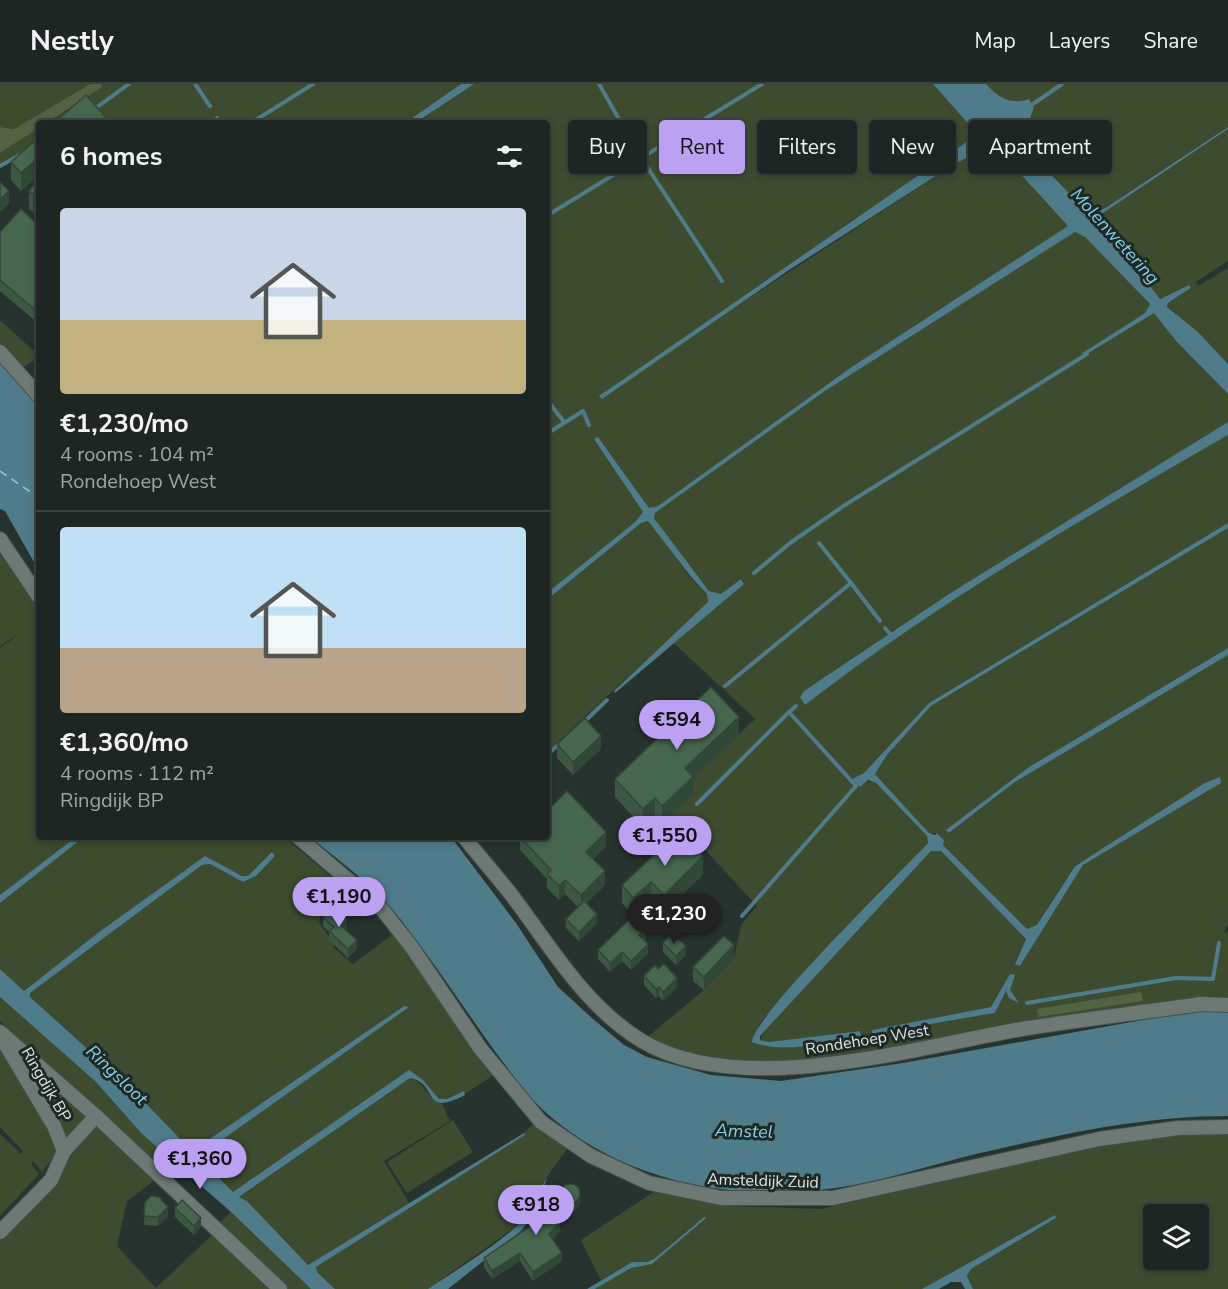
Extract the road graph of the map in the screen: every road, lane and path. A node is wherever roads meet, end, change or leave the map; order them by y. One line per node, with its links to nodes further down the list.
1 (0, 352): 2 (street)
2 (36, 393)
3 (0, 538): 4 (street)
4 (36, 592)
5 (302, 840): 10 (street, Amsteldijk Zuid)
6 (466, 840): 7 (street, Rondehoep West)
7 (1228, 1005)
8 (0, 1033): 9 (street, Ringdijk BP); 11 (street, Ringdijk BP)
9 (96, 1116): 11 (street, Ringdijk BP); 13 (street, Ringdijk BP)
10 (1228, 1127)
11 (64, 1151): 12 (street, Ringdijk BP)
12 (0, 1232)
13 (280, 1289)

